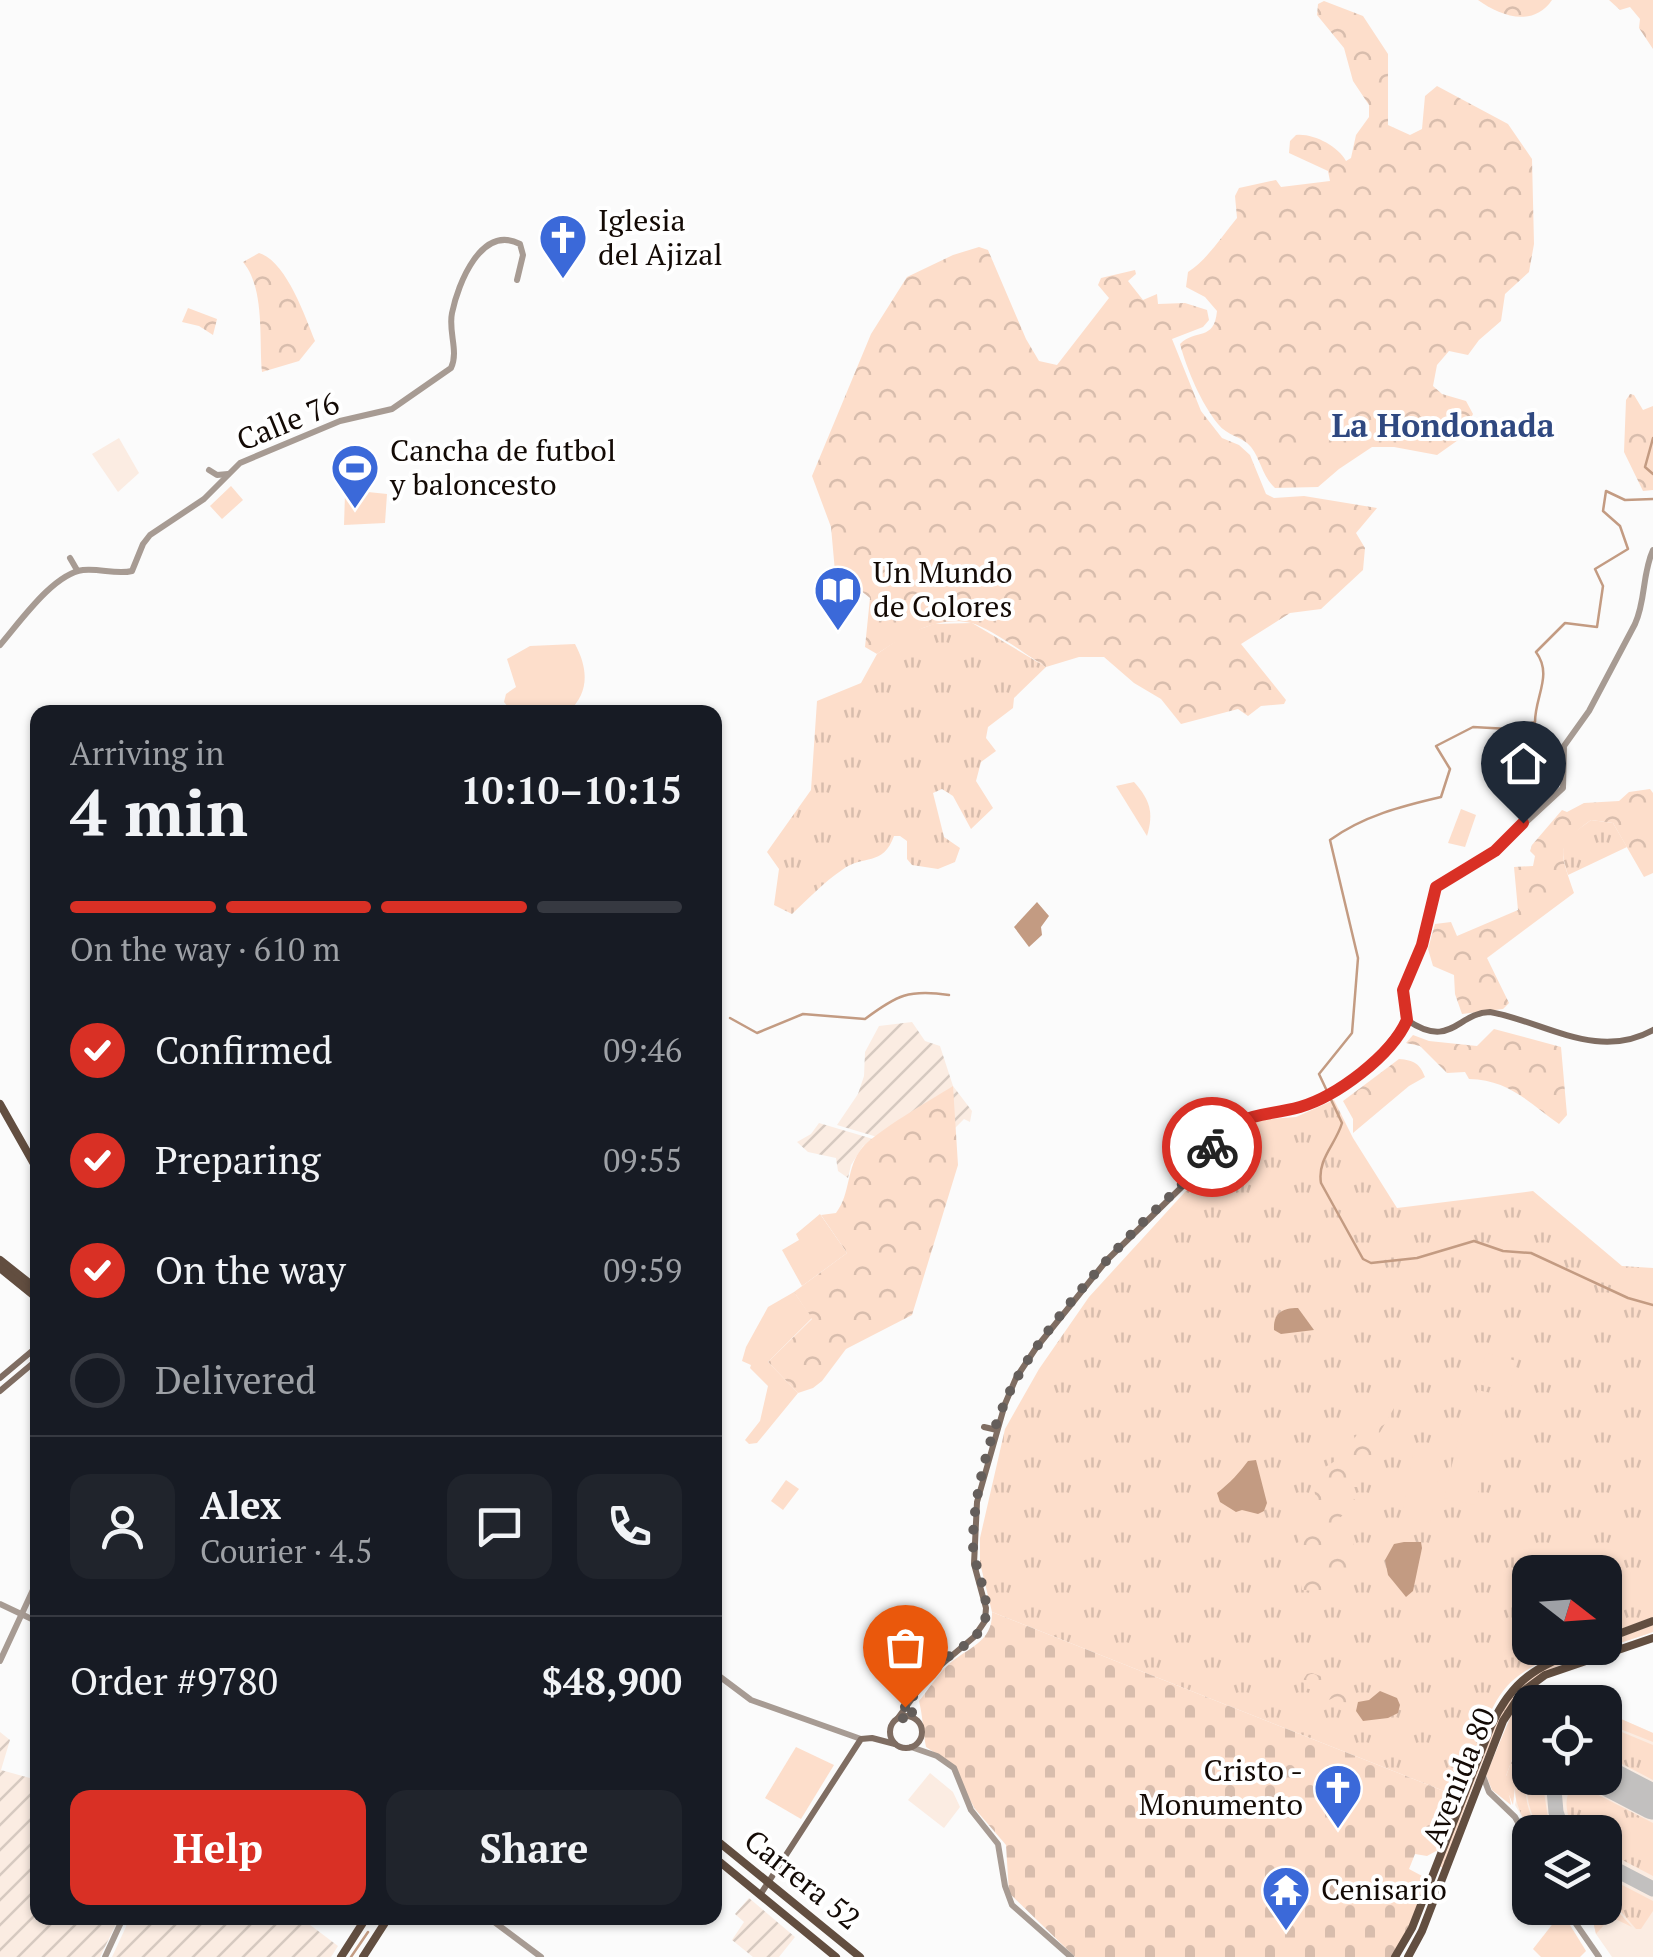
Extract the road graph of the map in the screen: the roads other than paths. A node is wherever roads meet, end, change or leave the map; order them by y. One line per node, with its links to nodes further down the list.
1 (516, 280): 3 (street, Calle 76)
2 (208, 470): 3 (street)
3 (229, 474): 6 (street, Calle 76)
4 (1653, 550): 8 (street)
5 (70, 558): 6 (street)
6 (78, 570): 7 (street)
7 (0, 645)
8 (1407, 1020): 9 (main road); 21 (main road)
9 (1653, 1030)
10 (0, 1104): 11 (main road)
11 (30, 1157)
12 (0, 1260): 14 (main road)
13 (0, 1268): 15 (main road)
14 (30, 1284)
15 (30, 1292)
16 (30, 1353): 18 (main road)
17 (30, 1366): 19 (main road)
18 (0, 1378)
19 (0, 1391)
20 (984, 1426): 21 (main road)
21 (996, 1430): 32 (main road)
22 (30, 1596): 24 (street)
23 (0, 1604): 24 (street)
24 (22, 1614): 25 (street); 29 (street)
25 (30, 1618)
26 (1653, 1621): 27 (main road)
27 (1622, 1632)
28 (1650, 1640): 40 (main road, Avenida 80)
29 (0, 1661)
30 (1545, 1665): 60 (main road, Avenida 80)
31 (722, 1677): 37 (street)
32 (909, 1702): 33 (main road); 34 (main road)
33 (898, 1718): 34 (main road); 35 (main road)
34 (914, 1719): 39 (main road)
35 (890, 1728): 36 (main road); 38 (main road)
36 (876, 1738): 37 (main road); 38 (main road)
37 (861, 1739): 46 (main road)
38 (895, 1744): 39 (main road)
39 (914, 1744): 59 (street)
40 (1482, 1772): 41 (main road, Avenida 80); 42 (street)
41 (1472, 1800): 42 (street); 61 (main road, Avenida 80)
42 (1498, 1800): 43 (street)
43 (1512, 1815)
44 (722, 1844): 46 (main road, Carrera 52)
45 (722, 1864): 47 (main road, Carrera 52)
46 (770, 1882): 47 (main road); 58 (main road, Carrera 52)
47 (759, 1896): 57 (main road, Carrera 52)
48 (121, 1925): 53 (street)
49 (362, 1925): 54 (main road)
50 (384, 1925): 55 (main road)
51 (498, 1925): 56 (street)
52 (1576, 1925): 62 (street)
53 (106, 1957)
54 (341, 1957)
55 (363, 1957)
56 (540, 1957)
57 (836, 1957)
58 (860, 1957)
59 (1071, 1957)
60 (1395, 1957)
61 (1410, 1957)
62 (1598, 1957)

